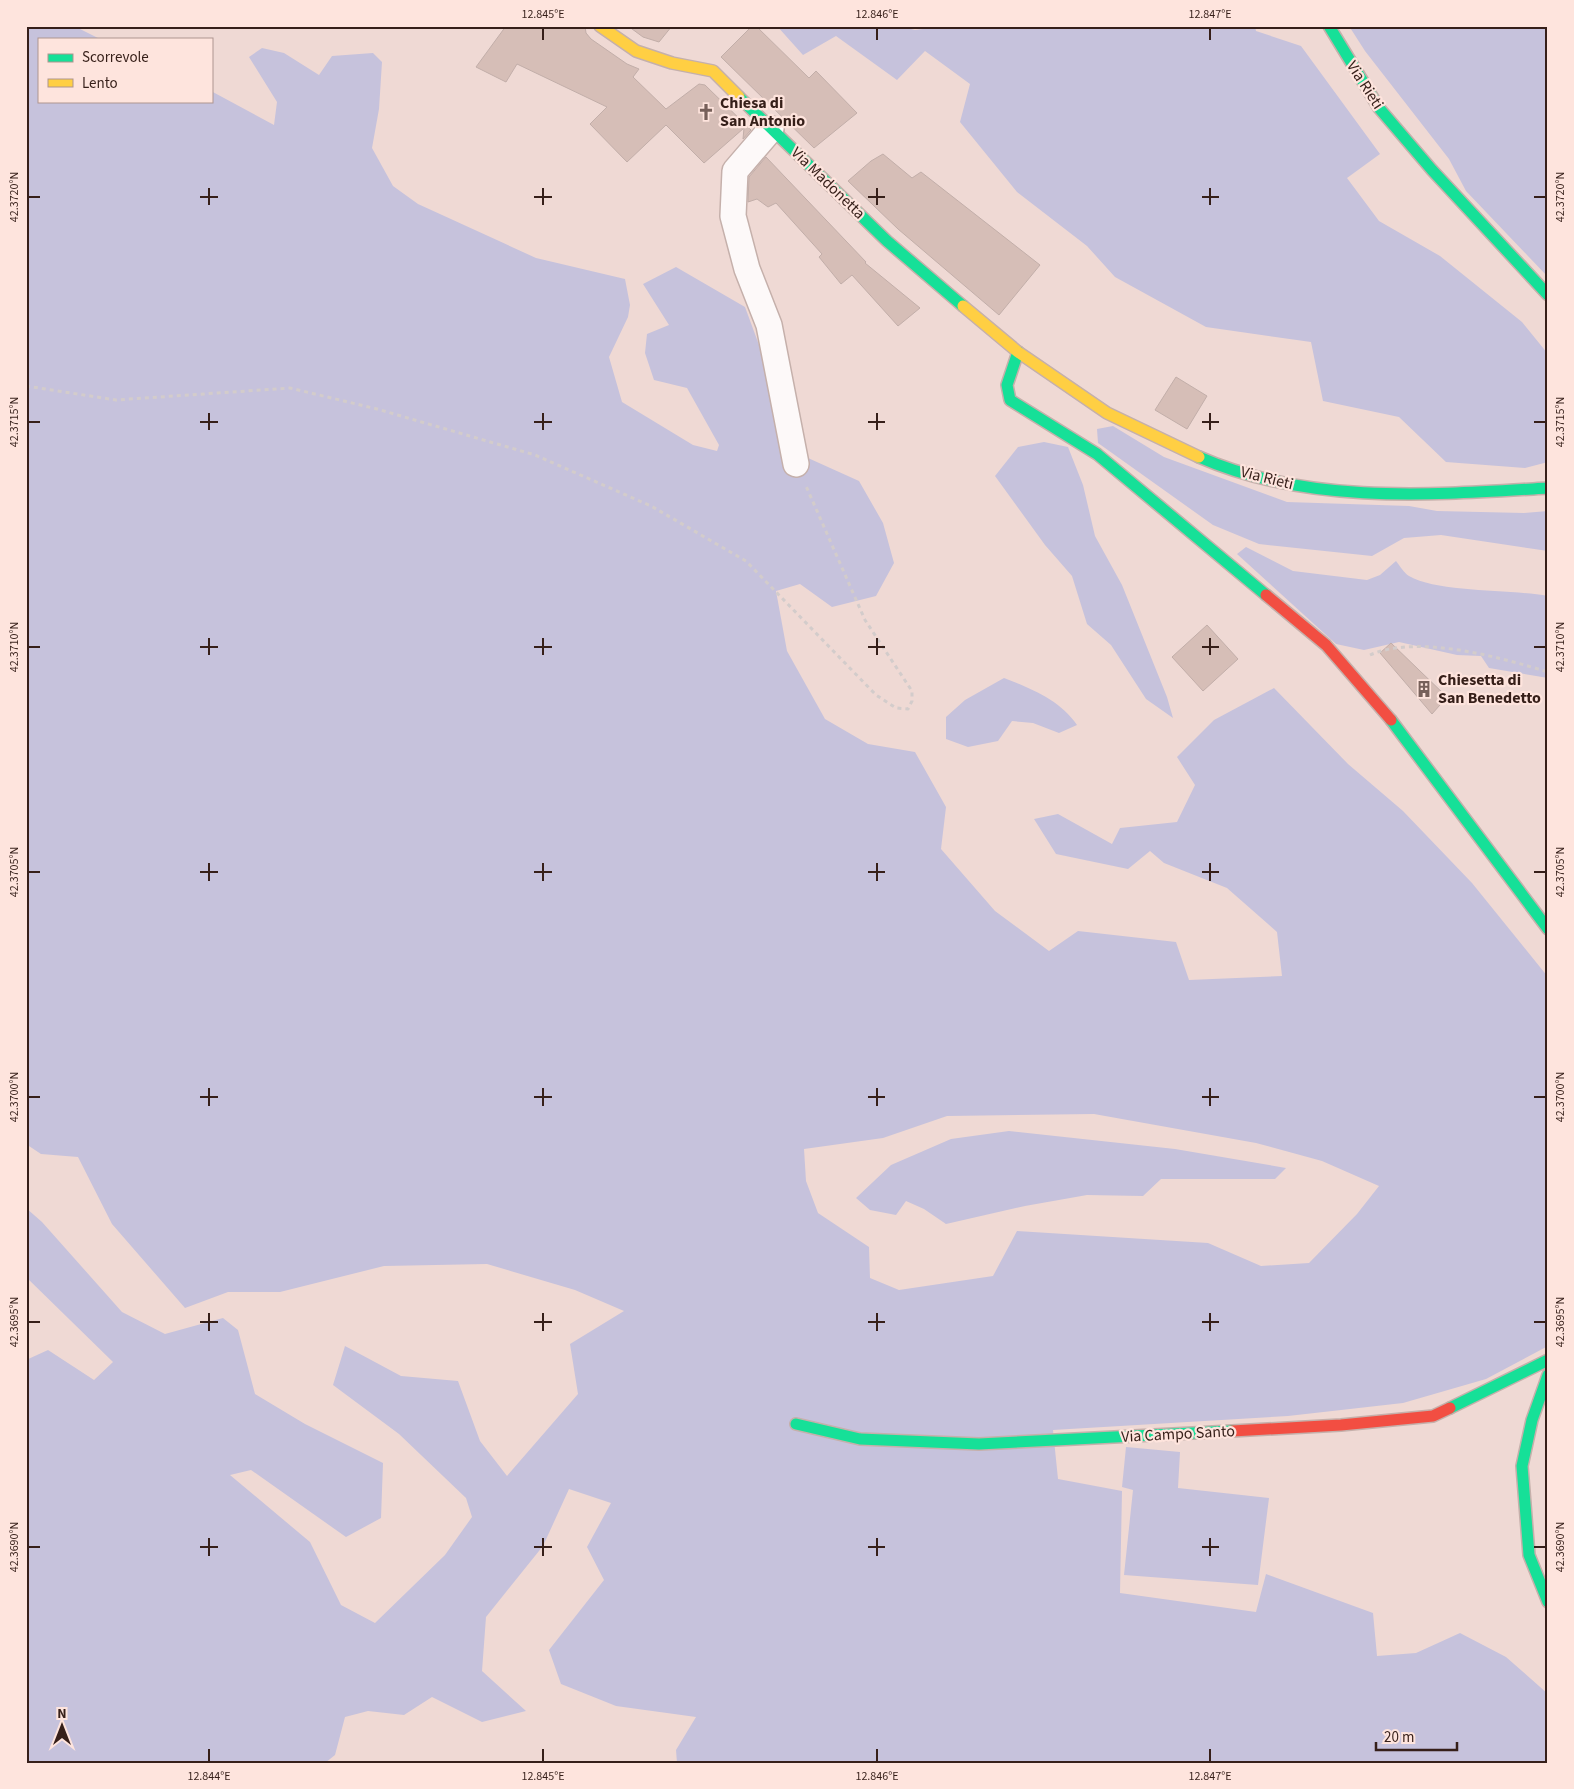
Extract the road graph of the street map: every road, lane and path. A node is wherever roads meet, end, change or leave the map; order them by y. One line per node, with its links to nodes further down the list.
1 (600, 26): 3 (street, Via Madonetta)
2 (1328, 26): 4 (street, Via Rieti)
3 (771, 130): 5 (street, Via Madonetta); 7 (street)
4 (1548, 295)
5 (1018, 352): 8 (street, Via Rieti); 9 (street)
6 (26, 386): 7 (path)
7 (796, 464)
8 (1548, 488)
9 (1345, 667): 10 (path); 11 (street)
10 (1548, 672)
11 (1548, 929)
12 (1548, 1360): 14 (street, Via Campo Santo)
13 (1548, 1375): 15 (street)
14 (796, 1424)
15 (1548, 1602)

